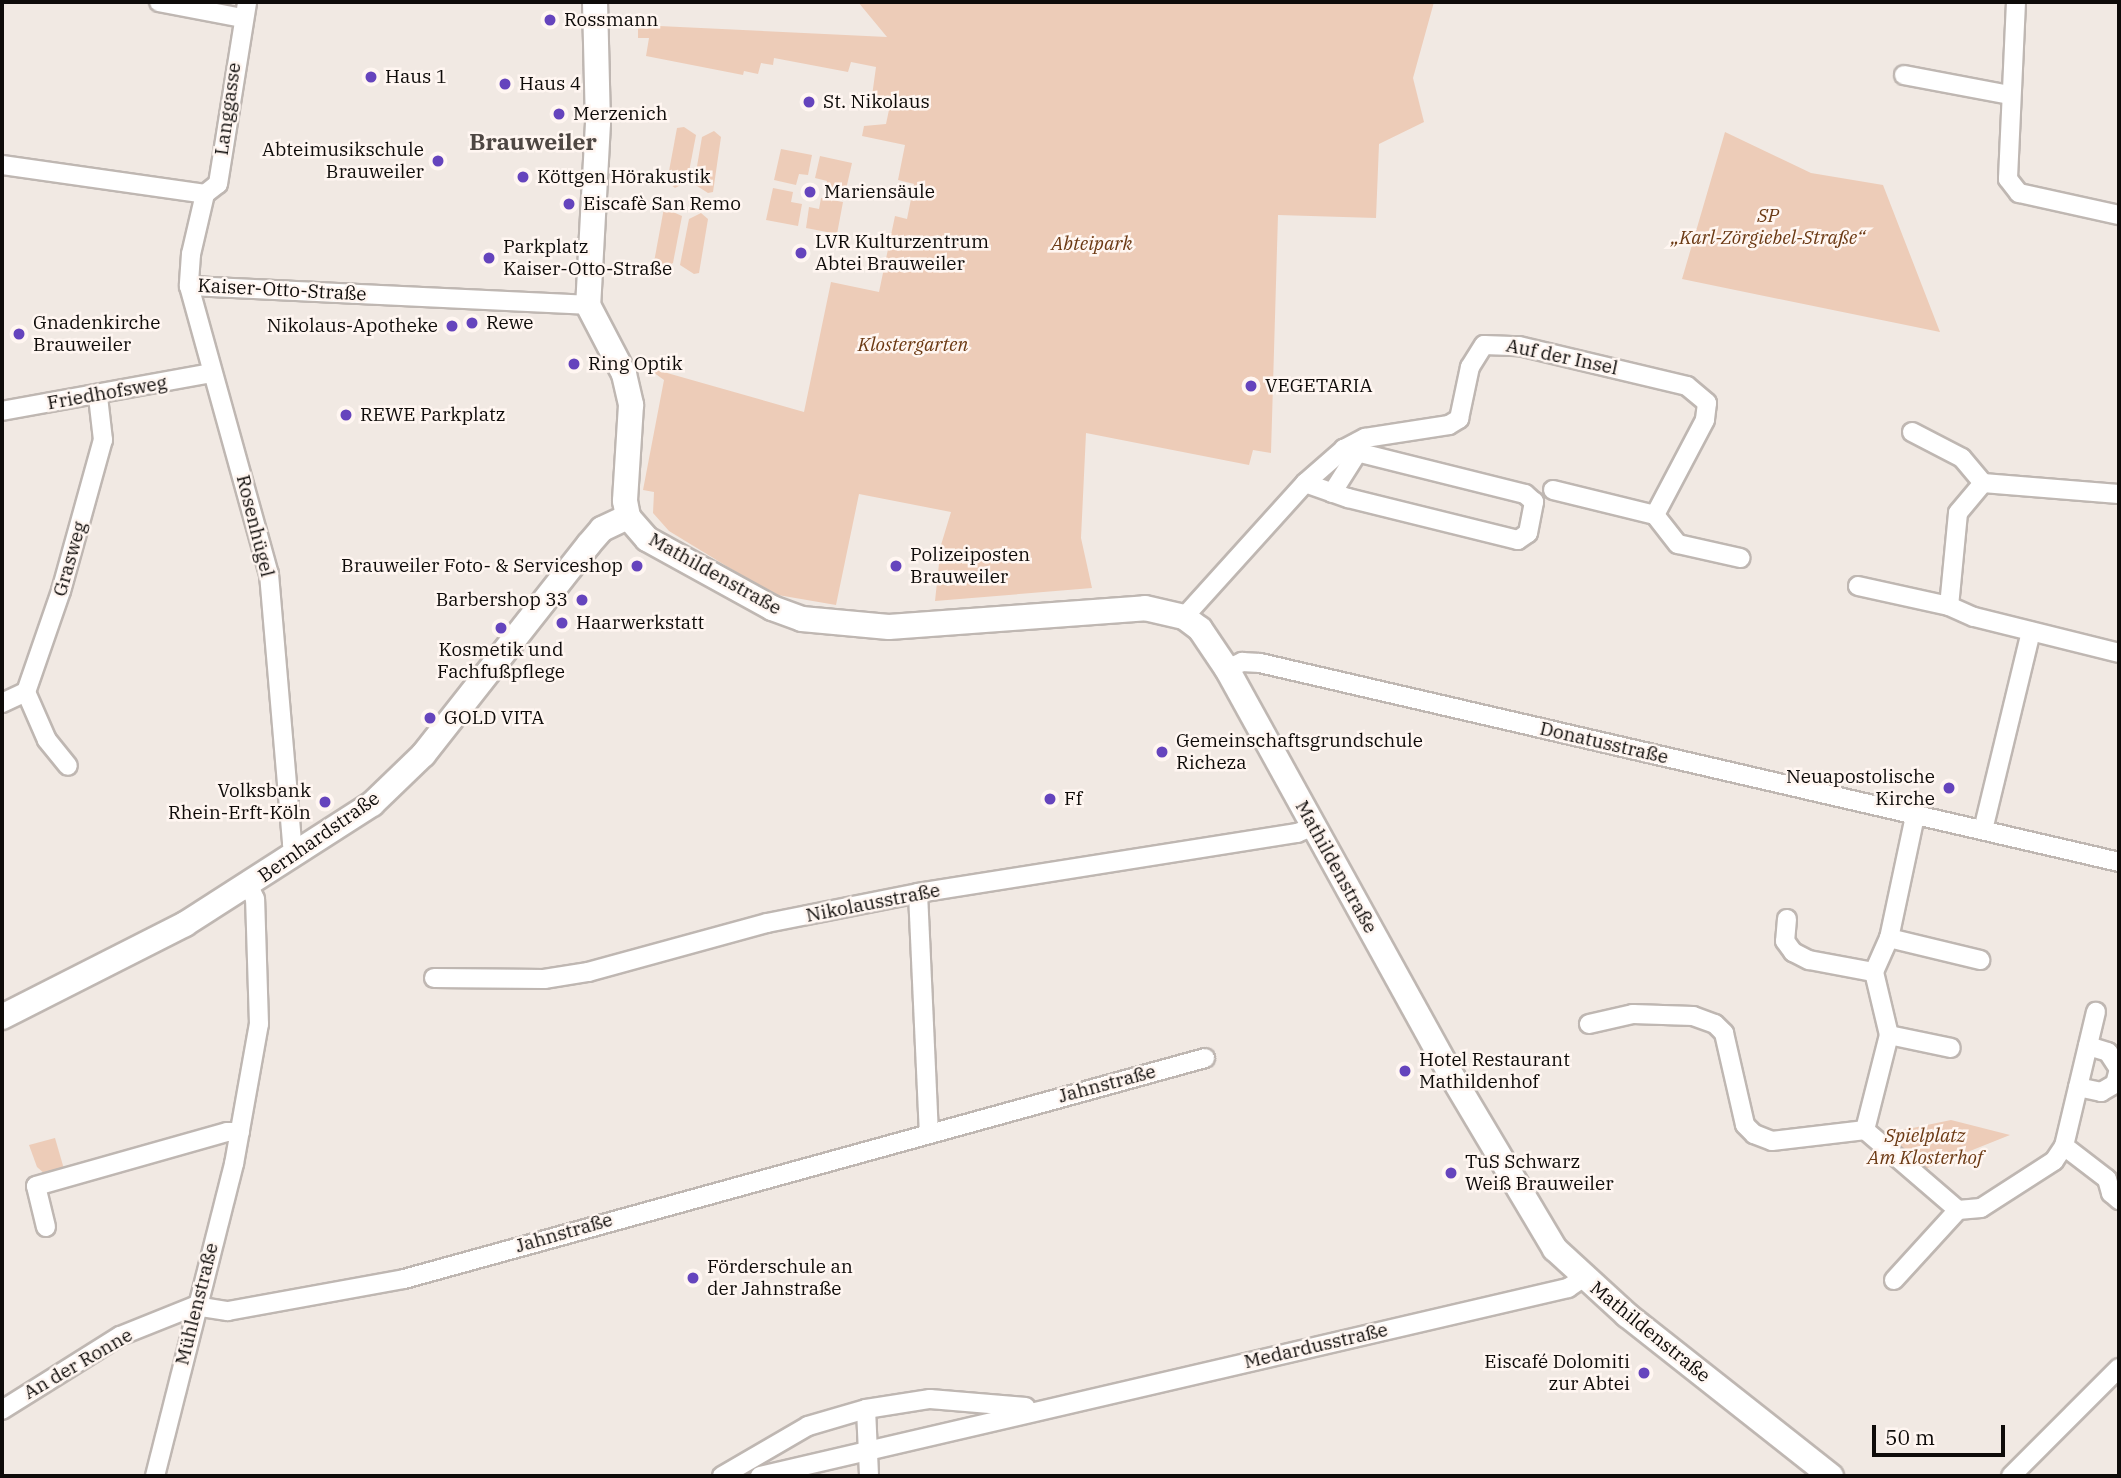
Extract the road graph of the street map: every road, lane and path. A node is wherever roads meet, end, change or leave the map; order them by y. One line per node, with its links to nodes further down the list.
1 (159, 2): 4 (street, Langgasse)
2 (595, 2): 11 (street)
3 (2016, 2): 6 (street)
4 (245, 10): 8 (street, Langgasse)
5 (1903, 75): 6 (street)
6 (2010, 95): 9 (street)
7 (2, 165): 8 (street)
8 (205, 194): 10 (street, Kaiser-Otto-Straße)
9 (2119, 215)
10 (189, 286): 11 (street, Kaiser-Otto-Straße); 12 (street, Rosenhügel)
11 (588, 305): 23 (street)
12 (212, 373): 13 (street, Friedhofsweg); 37 (street, Rosenhügel)
13 (98, 397): 14 (street, Friedhofsweg); 31 (street, Grasweg)
14 (2, 411)
15 (1912, 432): 18 (street)
16 (1350, 452): 17 (street, Auf der Insel); 20 (street); 20 (street); 22 (street, Auf der Insel)
17 (1305, 483): 20 (street); 27 (street, Auf der Insel)
18 (1983, 483): 21 (street); 26 (street)
19 (1553, 490): 22 (street)
20 (1332, 493)
21 (2119, 494)
22 (1655, 515): 24 (street)
23 (628, 517): 27 (street, Mathildenstraße); 37 (street, Bernhardstraße)
24 (1740, 558)
25 (1858, 586): 26 (street)
26 (1949, 606): 28 (street)
27 (1184, 617): 30 (street, Mathildenstraße)
28 (2031, 632): 29 (street); 36 (street)
29 (2119, 653)
30 (1227, 669): 34 (street, Donatusstraße); 35 (street, Mathildenstraße)
31 (26, 692): 32 (street); 33 (street)
32 (2, 703)
33 (68, 766)
34 (1914, 816): 36 (street, Donatusstraße); 42 (street)
35 (1314, 826): 40 (street, Nikolausstraße); 61 (street, Mathildenstraße)
36 (1983, 830): 38 (street, Donatusstraße)
37 (298, 855): 39 (street, Bernhardstraße)
38 (2119, 862)
39 (249, 886): 47 (street, Bernhardstraße); 55 (street, Mühlenstraße)
40 (918, 893): 45 (street, Nikolausstraße); 56 (street)
41 (1787, 919): 44 (street)
42 (1889, 938): 43 (street); 44 (street)
43 (1980, 960)
44 (1874, 972): 49 (street)
45 (434, 978)
46 (2096, 1012): 50 (street)
47 (2, 1017)
48 (1588, 1024): 54 (street)
49 (1889, 1035): 51 (street); 54 (street)
50 (2088, 1046): 53 (street); 53 (street)
51 (1951, 1048)
52 (1205, 1058): 56 (street, Jahnstraße)
53 (2078, 1087): 57 (street)
54 (1865, 1130): 59 (street)
55 (240, 1132): 60 (street); 63 (street, Mühlenstraße)
56 (929, 1133): 63 (street, Jahnstraße)
57 (2064, 1146): 58 (street); 59 (street)
58 (2119, 1200)
59 (1958, 1210): 62 (street)
60 (46, 1227)
61 (1583, 1278): 65 (street, Medardusstraße); 73 (street, Mathildenstraße)
62 (1894, 1280)
63 (195, 1306): 67 (street, An der Ronne); 69 (street, Mühlenstraße)
64 (2119, 1368): 74 (street)
65 (1047, 1408): 66 (street, Medardusstraße); 68 (street, Medardusstraße)
66 (866, 1409): 68 (street); 70 (street, Medardusstraße)
67 (2, 1410)
68 (867, 1452): 71 (street, Medardusstraße); 72 (street)
69 (155, 1476)
70 (722, 1476)
71 (760, 1476)
72 (869, 1476)
73 (1831, 1476)
74 (2011, 1476)

